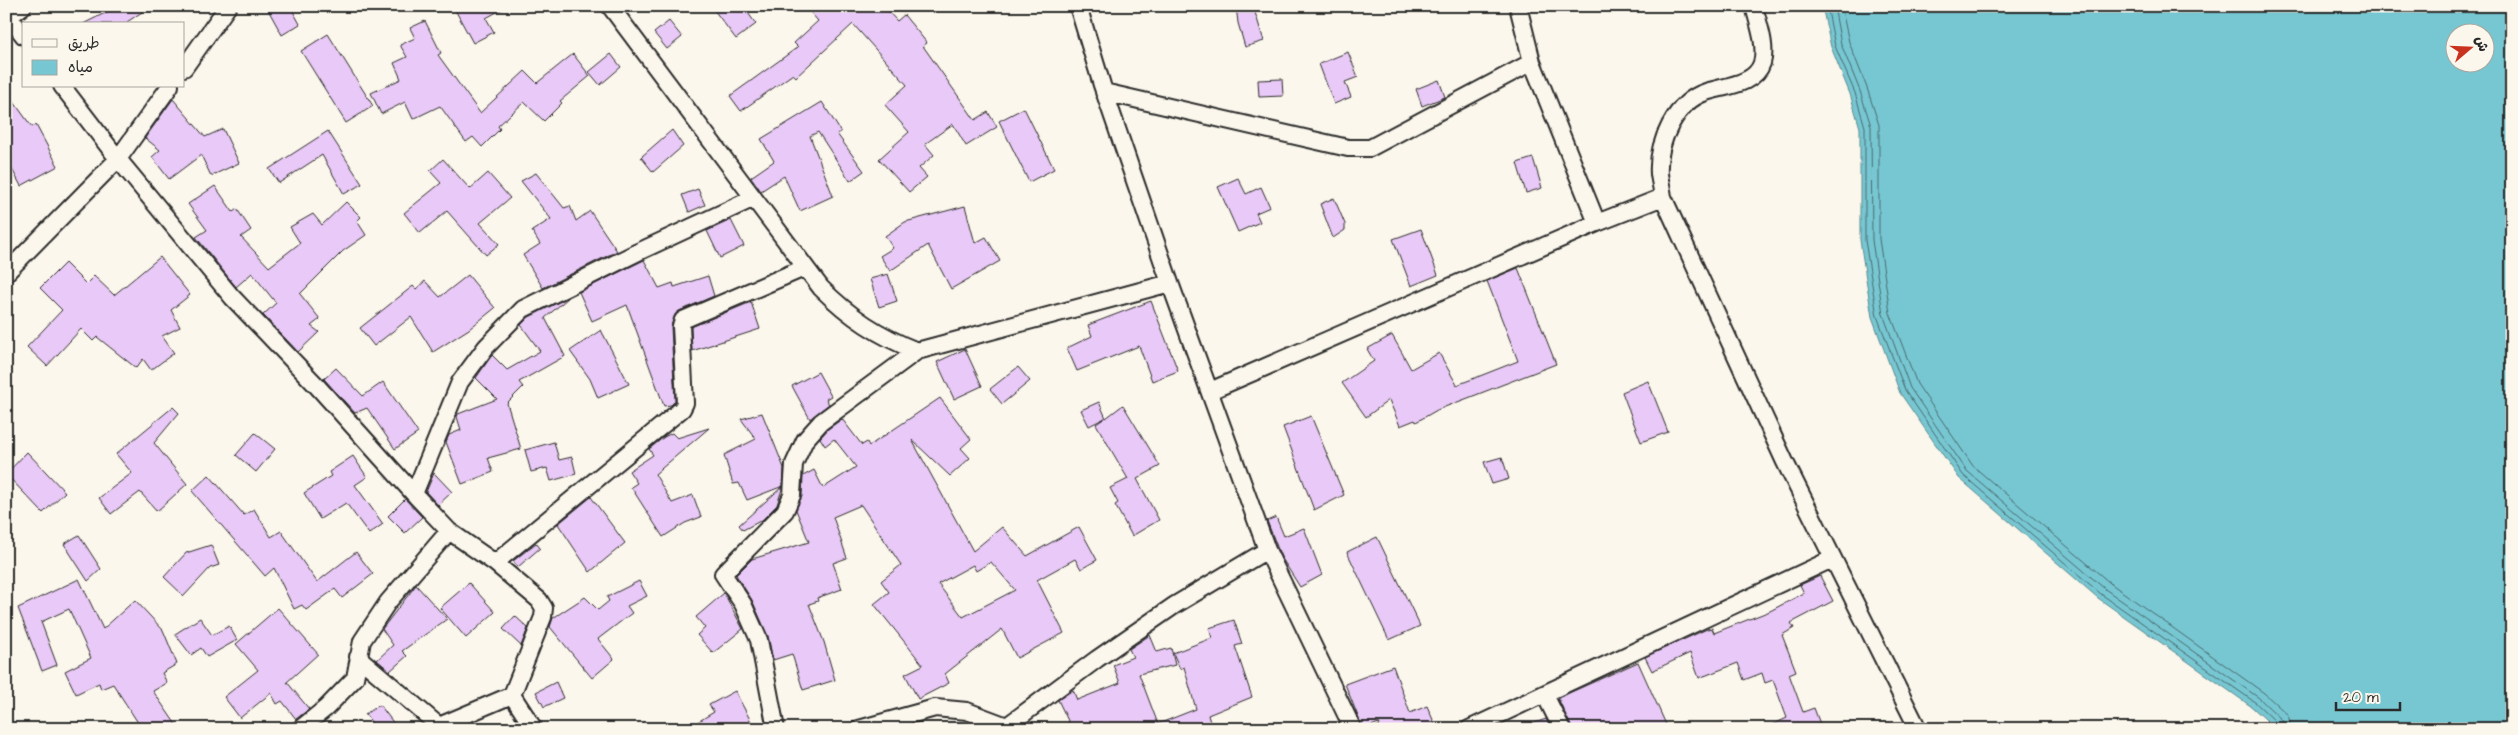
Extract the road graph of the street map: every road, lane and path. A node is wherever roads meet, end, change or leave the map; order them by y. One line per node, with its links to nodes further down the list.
1 (22, 6): 7 (street)
2 (228, 6): 10 (street)
3 (610, 6): 16 (street)
4 (1078, 6): 13 (street)
5 (1518, 6): 9 (street)
6 (1754, 6): 15 (street)
7 (8, 15): 8 (street)
8 (22, 33)
9 (1532, 62): 13 (street); 17 (street)
10 (185, 67)
11 (64, 88): 14 (street)
12 (169, 88): 14 (street)
13 (1104, 92): 20 (street)
14 (118, 159): 19 (street); 23 (street)
15 (1663, 197): 17 (street); 26 (street)
16 (752, 199): 18 (street); 23 (street)
17 (1597, 223): 22 (street)
18 (804, 268): 21 (street); 27 (street)
19 (6, 273)
20 (1170, 282): 21 (street); 22 (street)
21 (917, 351): 34 (street)
22 (1210, 391): 25 (street)
23 (414, 494): 24 (street)
24 (449, 531): 27 (street); 28 (street)
25 (1267, 550): 31 (street); 36 (street)
26 (1832, 559): 30 (street); 39 (street)
27 (495, 563): 29 (street)
28 (358, 657): 29 (street); 32 (street)
29 (512, 695): 33 (street)
30 (1545, 695): 37 (street); 38 (street)
31 (1008, 728): 35 (street)
32 (300, 729)
33 (534, 729)
34 (776, 729)
35 (859, 729)
36 (1353, 729)
37 (1469, 729)
38 (1562, 729)
39 (1918, 729)

